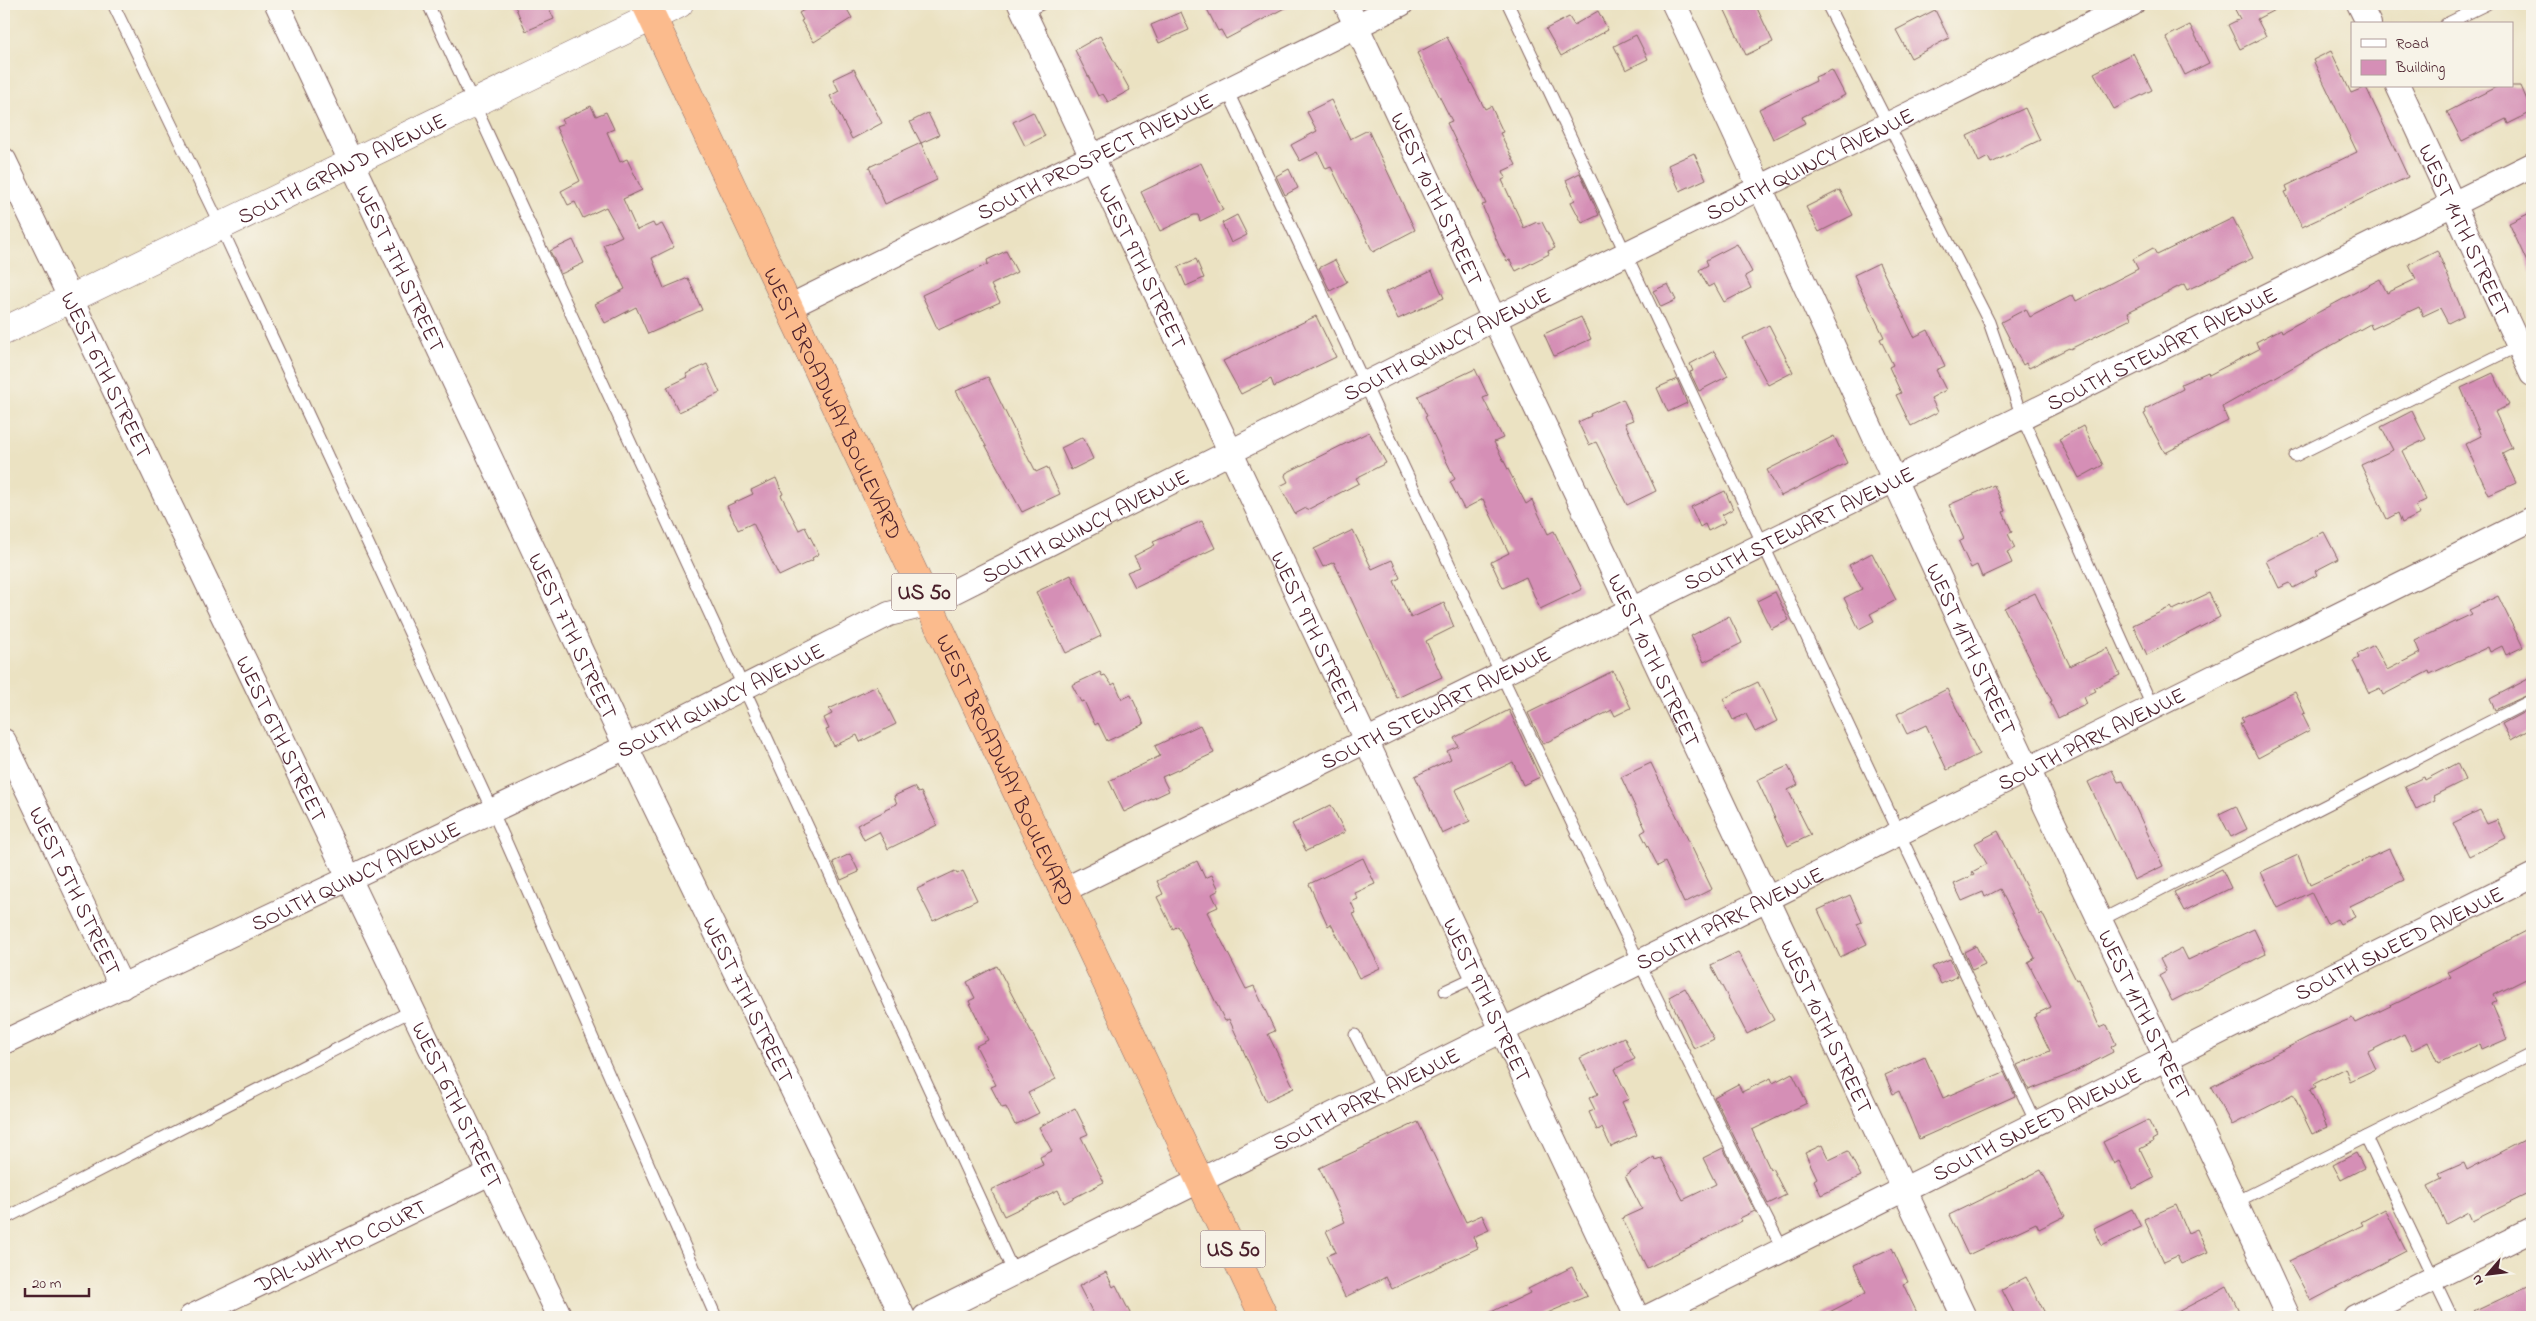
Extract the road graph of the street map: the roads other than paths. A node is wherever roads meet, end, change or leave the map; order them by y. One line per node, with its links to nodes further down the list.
1 (113, 4): 28 (lane)
2 (277, 4): 24 (street, WEST 7TH STREET)
3 (428, 4): 20 (lane)
4 (679, 4): 14 (street, SOUTH GRAND AVENUE)
5 (1346, 4): 17 (street, WEST 10TH STREET)
6 (1401, 4): 17 (street, SOUTH PROSPECT AVENUE)
7 (1508, 4): 29 (lane)
8 (1674, 4): 26 (street, WEST 11TH STREET)
9 (1827, 4): 21 (lane)
10 (2132, 4): 21 (street, SOUTH QUINCY AVENUE)
11 (2359, 4): 15 (street)
12 (2487, 4): 16 (lane)
13 (1028, 7): 22 (street, WEST 9TH STREET)
14 (650, 10): 20 (street, SOUTH GRAND AVENUE); 31 (highway, WEST BROADWAY BOULEVARD / US 50)
15 (2368, 22)
16 (2450, 22)
17 (1356, 26): 19 (street, SOUTH PROSPECT AVENUE); 32 (street, WEST 10TH STREET)
18 (2399, 88): 27 (street, WEST 14TH STREET)
19 (1227, 90): 22 (street, SOUTH PROSPECT AVENUE); 36 (lane)
20 (474, 103): 24 (street, SOUTH GRAND AVENUE); 46 (lane)
21 (1887, 123): 26 (street, SOUTH QUINCY AVENUE); 37 (lane)
22 (1092, 157): 31 (street, SOUTH PROSPECT AVENUE); 38 (street, WEST 9TH STREET)
23 (4, 160): 30 (street, WEST 6TH STREET)
24 (351, 162): 28 (street, SOUTH GRAND AVENUE); 51 (street, WEST 7TH STREET)
25 (2532, 165): 27 (street, SOUTH STEWART AVENUE)
26 (1760, 186): 29 (street, SOUTH QUINCY AVENUE); 40 (street, WEST 11TH STREET)
27 (2453, 204): 34 (street, WEST 14TH STREET); 37 (street, SOUTH STEWART AVENUE)
28 (220, 225): 30 (street, SOUTH GRAND AVENUE); 53 (lane)
29 (1626, 254): 32 (street, SOUTH QUINCY AVENUE); 42 (lane)
30 (69, 299): 33 (street, SOUTH GRAND AVENUE); 56 (street, WEST 6TH STREET)
31 (789, 307): 43 (highway, WEST BROADWAY BOULEVARD / US 50)
32 (1494, 319): 36 (street, SOUTH QUINCY AVENUE); 44 (street, WEST 10TH STREET)
33 (4, 331)
34 (2526, 343): 35 (street, WEST 14TH STREET); 39 (lane)
35 (2532, 374)
36 (1364, 384): 38 (street, SOUTH QUINCY AVENUE); 45 (lane)
37 (2022, 416): 40 (street, SOUTH STEWART AVENUE); 48 (lane)
38 (1231, 452): 43 (street, SOUTH QUINCY AVENUE); 50 (street, WEST 9TH STREET)
39 (2295, 456)
40 (1894, 481): 42 (street, SOUTH STEWART AVENUE); 52 (street, WEST 11TH STREET)
41 (2532, 519): 48 (street, SOUTH PARK AVENUE)
42 (1763, 545): 44 (street, SOUTH STEWART AVENUE); 54 (lane)
43 (929, 604): 46 (street, SOUTH QUINCY AVENUE); 57 (highway, WEST BROADWAY BOULEVARD / US 50)
44 (1631, 610): 45 (street, SOUTH STEWART AVENUE); 58 (street, WEST 10TH STREET)
45 (1500, 675): 50 (street, SOUTH STEWART AVENUE); 60 (lane)
46 (742, 686): 51 (street, SOUTH QUINCY AVENUE); 80 (lane)
47 (2532, 700): 59 (lane)
48 (2152, 706): 52 (street, SOUTH PARK AVENUE)
49 (4, 740): 62 (street, WEST 5TH STREET)
50 (1366, 741): 57 (street, SOUTH STEWART AVENUE); 61 (street, WEST 9TH STREET)
51 (626, 746): 53 (street, SOUTH QUINCY AVENUE); 85 (street, WEST 7TH STREET)
52 (2028, 768): 54 (street, SOUTH PARK AVENUE); 59 (street, WEST 11TH STREET)
53 (492, 810): 56 (street, SOUTH QUINCY AVENUE); 84 (lane)
54 (1899, 832): 58 (street, SOUTH PARK AVENUE); 71 (lane)
55 (2532, 876): 69 (street, SOUTH SNEED AVENUE)
56 (348, 879): 62 (street, SOUTH QUINCY AVENUE); 64 (street, WEST 6TH STREET)
57 (1064, 890): 74 (highway, WEST BROADWAY BOULEVARD / US 50)
58 (1767, 898): 60 (street, SOUTH PARK AVENUE); 75 (street, WEST 10TH STREET)
59 (2099, 921): 69 (street, WEST 11TH STREET)
60 (1639, 962): 65 (street, SOUTH PARK AVENUE); 79 (lane)
61 (1477, 976): 63 (lane); 65 (street, WEST 9TH STREET)
62 (122, 987): 67 (street, SOUTH QUINCY AVENUE)
63 (1445, 991)
64 (411, 1011): 73 (street, WEST 6TH STREET); 77 (lane)
65 (1502, 1030): 70 (street, SOUTH PARK AVENUE); 88 (street, WEST 9TH STREET)
66 (1355, 1035): 70 (lane)
67 (4, 1042)
68 (2532, 1054): 72 (lane)
69 (2166, 1059): 71 (street, SOUTH SNEED AVENUE); 76 (street, WEST 11TH STREET)
70 (1383, 1090): 74 (street, SOUTH PARK AVENUE)
71 (2036, 1123): 75 (street, SOUTH SNEED AVENUE)
72 (2366, 1137): 76 (lane); 81 (lane)
73 (490, 1173): 82 (street, DAL-WHI-MO COURT); 83 (street, WEST 6TH STREET)
74 (1201, 1181): 80 (street, SOUTH PARK AVENUE); 87 (highway, WEST BROADWAY BOULEVARD / US 50)
75 (1904, 1189): 79 (street, SOUTH SNEED AVENUE); 90 (street, WEST 10TH STREET)
76 (2236, 1202): 91 (street, WEST 11TH STREET)
77 (4, 1219)
78 (2532, 1230): 81 (street)
79 (1783, 1250): 89 (street, SOUTH SNEED AVENUE)
80 (1014, 1273): 86 (street, SOUTH PARK AVENUE)
81 (2434, 1278): 92 (street); 93 (lane)
82 (191, 1317)
83 (559, 1317)
84 (716, 1317)
85 (903, 1317)
86 (925, 1317)
87 (1264, 1317)
88 (1637, 1317)
89 (1648, 1317)
90 (1964, 1317)
91 (2288, 1317)
92 (2355, 1317)
93 (2452, 1317)

